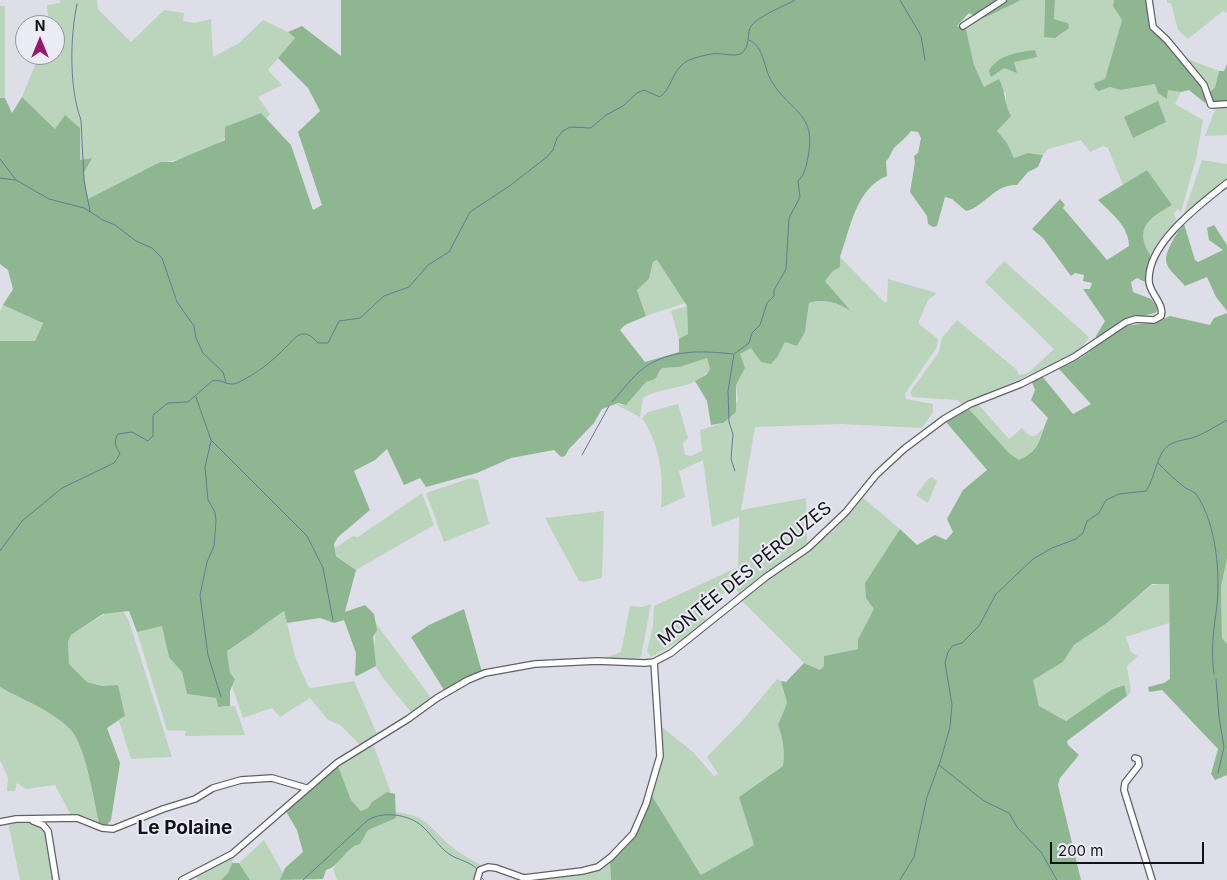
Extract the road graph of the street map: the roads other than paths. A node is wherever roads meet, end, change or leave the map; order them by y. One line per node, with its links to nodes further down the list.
1 (1003, 0): 3 (street)
2 (1149, 0): 4 (street)
3 (963, 26)
4 (1227, 104)
5 (1227, 183): 6 (street, MONTÉE DES PÉROUZES)
6 (654, 662): 8 (street, MONTÉE DES PÉROUZES); 13 (street)
7 (1135, 758): 14 (street)
8 (306, 788): 9 (street); 12 (street, MONTÉE DES PÉROUZES)
9 (32, 820): 10 (street); 11 (street)
10 (0, 822)
11 (56, 880)
12 (182, 880)
13 (477, 880)
14 (1152, 880)

